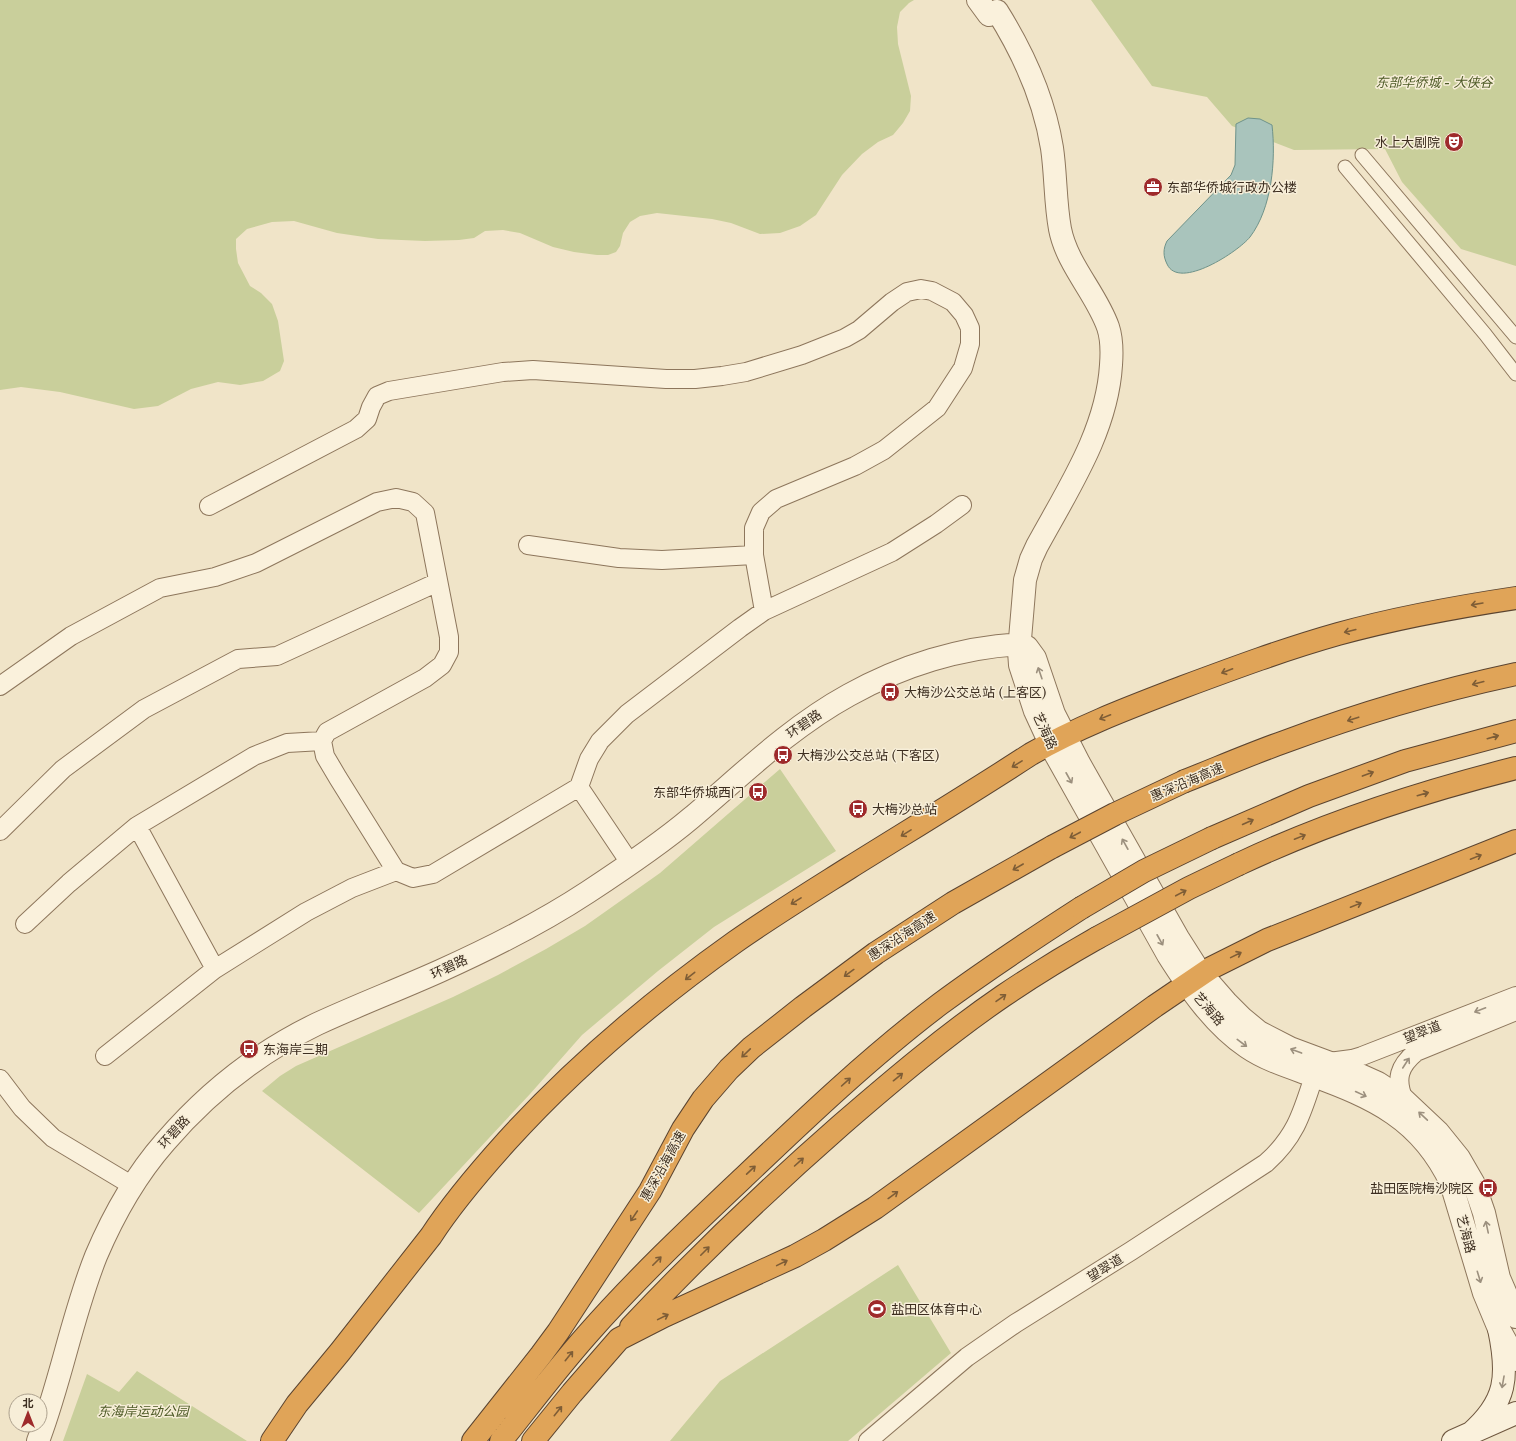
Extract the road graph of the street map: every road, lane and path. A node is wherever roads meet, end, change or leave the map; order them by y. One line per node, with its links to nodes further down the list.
1 (978, 0): 13 (street)
2 (1362, 155): 4 (street)
3 (1345, 167): 5 (street)
4 (1516, 336)
5 (1516, 374)
6 (962, 505): 12 (street)
7 (209, 506): 9 (street)
8 (528, 545): 9 (street)
9 (754, 555): 12 (street)
10 (438, 582): 15 (street); 18 (street); 22 (street)
11 (1516, 598): 17 (highway, one-way to 17)
12 (764, 612): 20 (street)
13 (1021, 644): 17 (street, 艺海路); 24 (street, 环碧路)
14 (1516, 674): 43 (highway, 惠深沿海高速, one-way to 43, bridge)
15 (0, 686)
16 (1516, 731): 44 (highway, one-way to 16, bridge)
17 (1057, 740): 28 (street, 艺海路); 42 (highway, one-way to 42)
18 (322, 741): 21 (street); 25 (street)
19 (1516, 768): 37 (highway, one-way to 19, bridge)
20 (579, 787): 24 (street); 25 (street)
21 (136, 826): 26 (street); 27 (street)
22 (0, 831)
23 (1516, 841): 28 (highway, one-way to 23)
24 (630, 863): 35 (street, 环碧路)
25 (396, 871): 27 (street)
26 (25, 924)
27 (215, 969): 31 (street)
28 (1194, 978): 32 (street, 艺海路); 37 (highway, one-way to 28)
29 (1516, 996): 32 (street, 望翠道, one-way to 32)
30 (1516, 1011): 34 (street, 望翠道, one-way to 30)
31 (105, 1056)
32 (1320, 1069): 34 (street, 艺海路); 36 (street, 艺海路, one-way to 36); 46 (street, 望翠道)
33 (0, 1079): 35 (street)
34 (1404, 1100): 36 (street, 艺海路, one-way to 34)
35 (133, 1186): 41 (street, 环碧路)
36 (1508, 1323): 38 (street, 艺海路); 40 (street, one-way to 40)
37 (619, 1339): 45 (highway, one-way to 37)
38 (1516, 1360)
39 (1516, 1413): 40 (street)
40 (1461, 1438)
41 (38, 1441)
42 (272, 1441)
43 (473, 1441)
44 (501, 1441)
45 (533, 1441)
46 (868, 1441)

